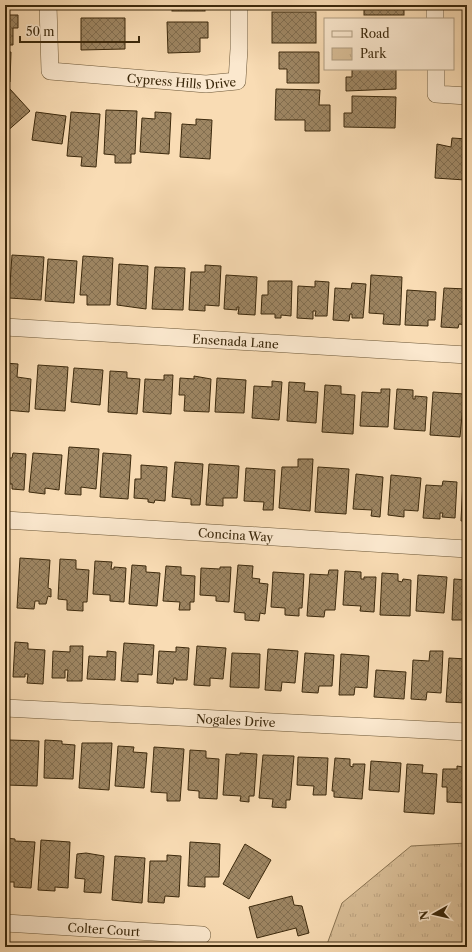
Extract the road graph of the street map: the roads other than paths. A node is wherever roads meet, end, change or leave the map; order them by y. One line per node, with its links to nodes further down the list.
1 (48, 5): 2 (street, Cypress Hills Drive)
2 (239, 5)
3 (435, 5): 4 (street)
4 (435, 18)
5 (436, 70): 6 (street)
6 (467, 96)
7 (5, 327): 8 (street, Ensenada Lane)
8 (467, 356)
9 (5, 520): 10 (street, Concina Way)
10 (467, 549)
11 (5, 708): 12 (street, Nogales Drive)
12 (467, 732)
13 (5, 923): 14 (street, Colter Court)
14 (202, 935)

